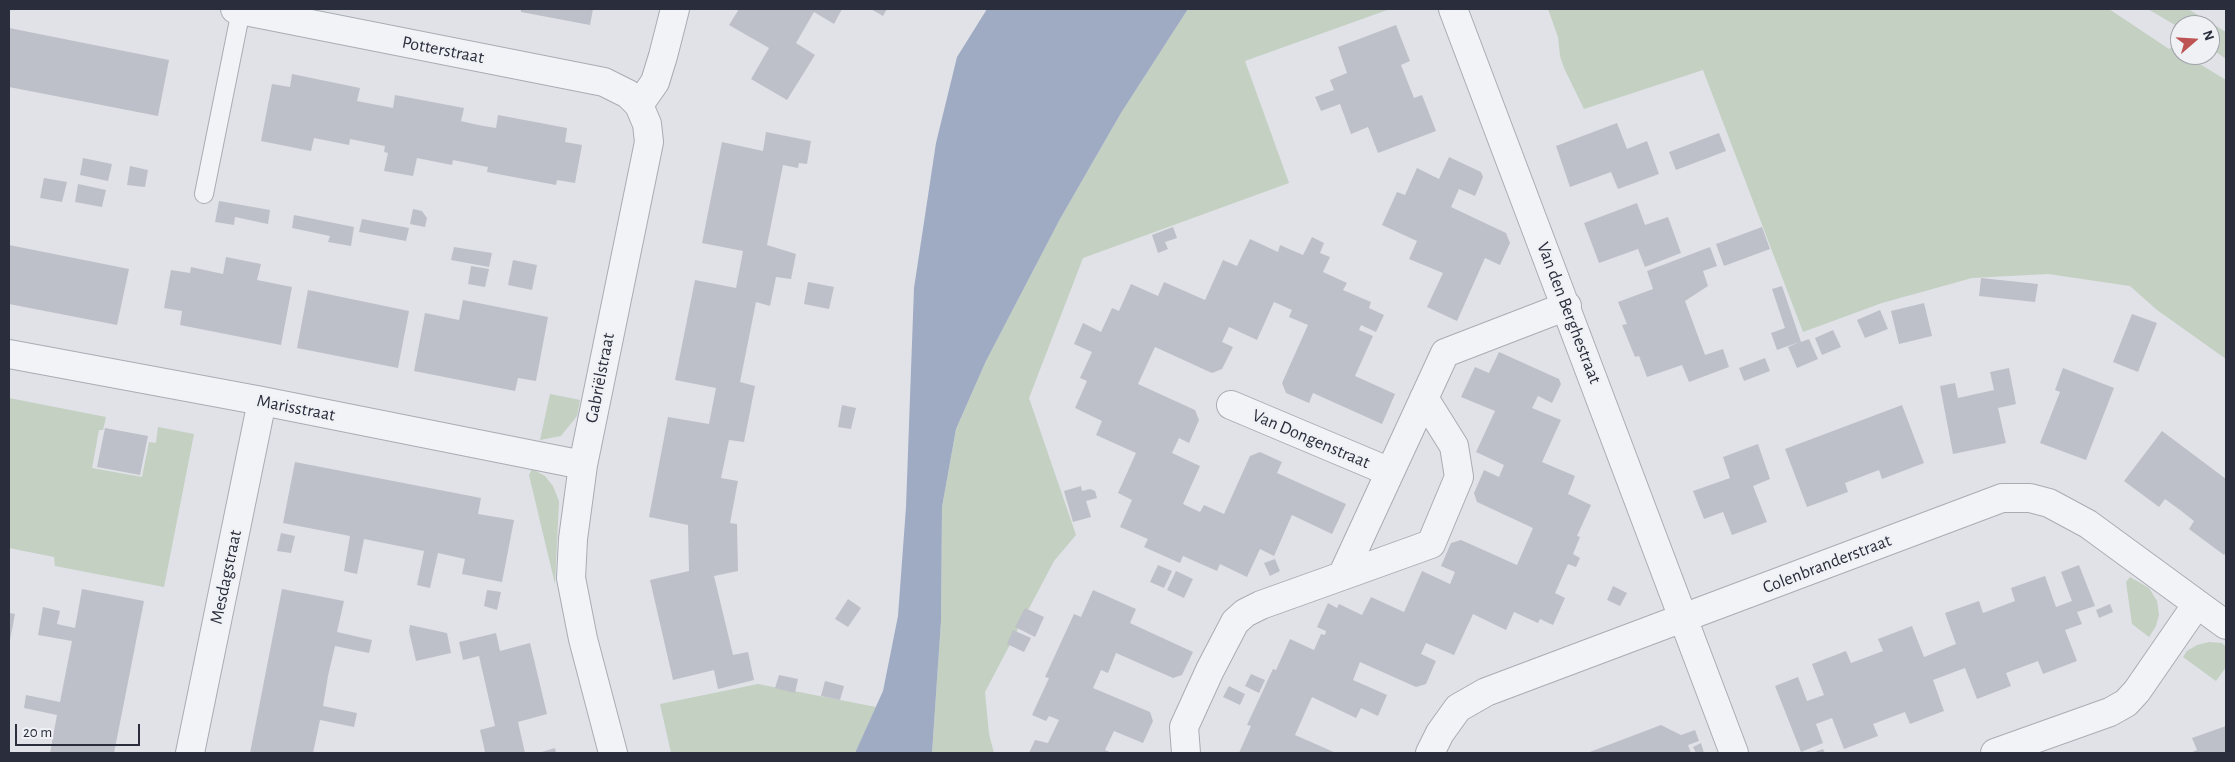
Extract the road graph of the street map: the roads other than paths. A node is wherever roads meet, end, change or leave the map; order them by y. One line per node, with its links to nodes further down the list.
1 (238, 9): 4 (street, Potterstraat); 5 (lane, Potterstraat)
2 (674, 9): 4 (street)
3 (1453, 9): 6 (street, Van den Berghestraat)
4 (639, 105): 11 (street, Gabriëlstraat)
5 (204, 194)
6 (1567, 306): 8 (street, Van Dongenstraat); 15 (street, Van den Berghestraat)
7 (9, 354): 9 (street, Marisstraat)
8 (1424, 398): 12 (street, Van Dongenstraat); 13 (street)
9 (262, 401): 11 (street, Marisstraat); 17 (street, Mesdagstraat)
10 (1231, 405): 12 (street, Van Dongenstraat)
11 (583, 465): 18 (street, Gabriëlstraat)
12 (1390, 472): 13 (street, Van Dongenstraat)
13 (1342, 576): 19 (street)
14 (2197, 604): 15 (street, Colenbranderstraat); 16 (street, Colenbranderstraat); 22 (street)
15 (1682, 619): 20 (street, Colenbranderstraat); 21 (street, Van den Berghestraat)
16 (2226, 626)
17 (190, 753)
18 (613, 753)
19 (1186, 753)
20 (1430, 753)
21 (1734, 753)
22 (1995, 753)

